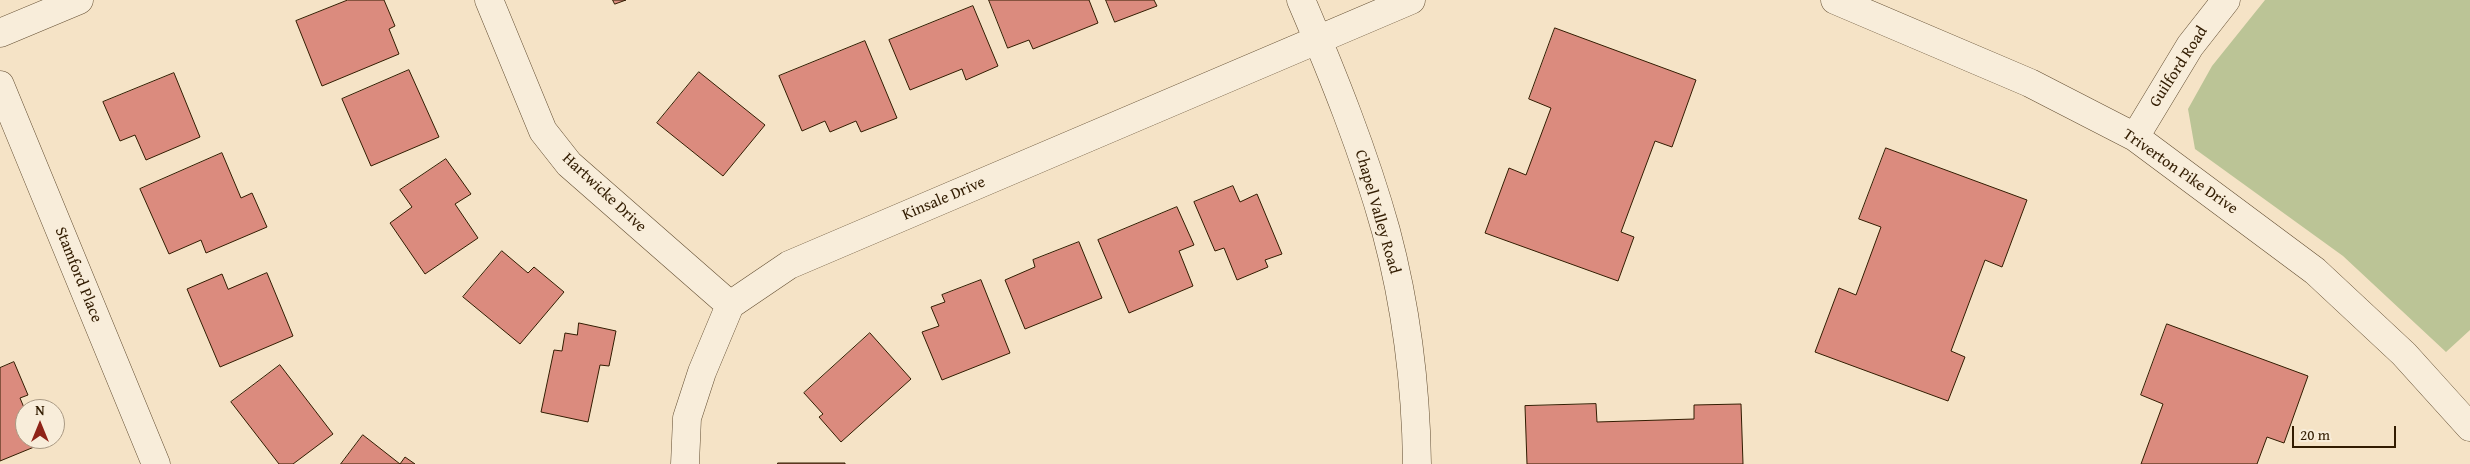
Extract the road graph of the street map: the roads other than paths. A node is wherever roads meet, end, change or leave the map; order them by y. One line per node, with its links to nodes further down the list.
1 (78, 0): 7 (street)
2 (489, 0): 11 (street, Hartwicke Drive)
3 (1301, 0): 8 (street, Chapel Valley Road)
4 (1411, 0): 8 (street)
5 (1835, 0): 10 (street, Triverton Pike Drive)
6 (2226, 0): 10 (street, Guilford Road)
7 (0, 33)
8 (1318, 38): 11 (street, Kinsale Drive); 15 (street, Chapel Valley Road)
9 (0, 85): 13 (street, Stamford Place)
10 (2135, 136): 12 (street, Triverton Pike Drive)
11 (730, 305): 14 (street)
12 (2470, 427)
13 (156, 464)
14 (685, 464)
15 (1417, 464)

